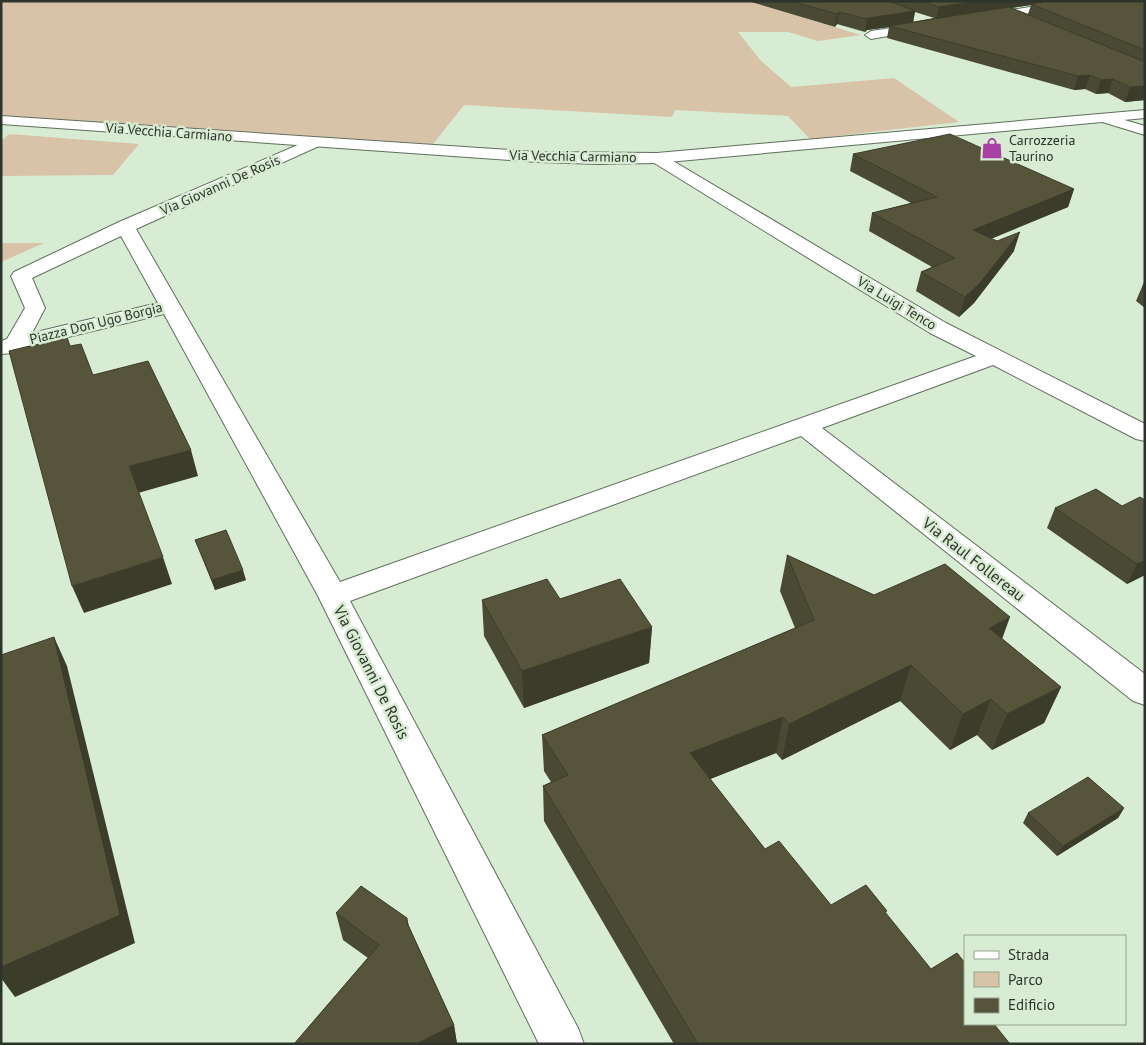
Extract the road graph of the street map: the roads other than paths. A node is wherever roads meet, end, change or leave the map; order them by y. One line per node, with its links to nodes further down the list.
1 (1090, 1): 3 (street)
2 (984, 4): 3 (street)
3 (1008, 14): 5 (street); 6 (street)
4 (909, 16): 7 (street)
5 (972, 20)
6 (1026, 22)
7 (871, 35)
8 (1145, 114): 9 (street, Via Vecchia Carmiano)
9 (1104, 118): 11 (street); 13 (street, Via Vecchia Carmiano)
10 (1, 120): 12 (street, Via Vecchia Carmiano)
11 (1145, 131)
12 (314, 143): 13 (street, Via Vecchia Carmiano); 14 (street, Via Giovanni De Rosis)
13 (658, 158): 17 (street, Via Luigi Tenco)
14 (125, 226): 15 (street, Piazza Don Ugo Borgia); 16 (street, Piazza Don Ugo Borgia)
15 (169, 307): 16 (street, Piazza Don Ugo Borgia); 20 (street, Via Giovanni De Rosis)
16 (8, 346)
17 (996, 357): 18 (street); 19 (street, Via Luigi Tenco)
18 (804, 426): 20 (street); 21 (street, Via Raul Follereau)
19 (1145, 434)
20 (333, 596): 22 (street, Via Giovanni De Rosis)
21 (1145, 692)
22 (562, 1044)

